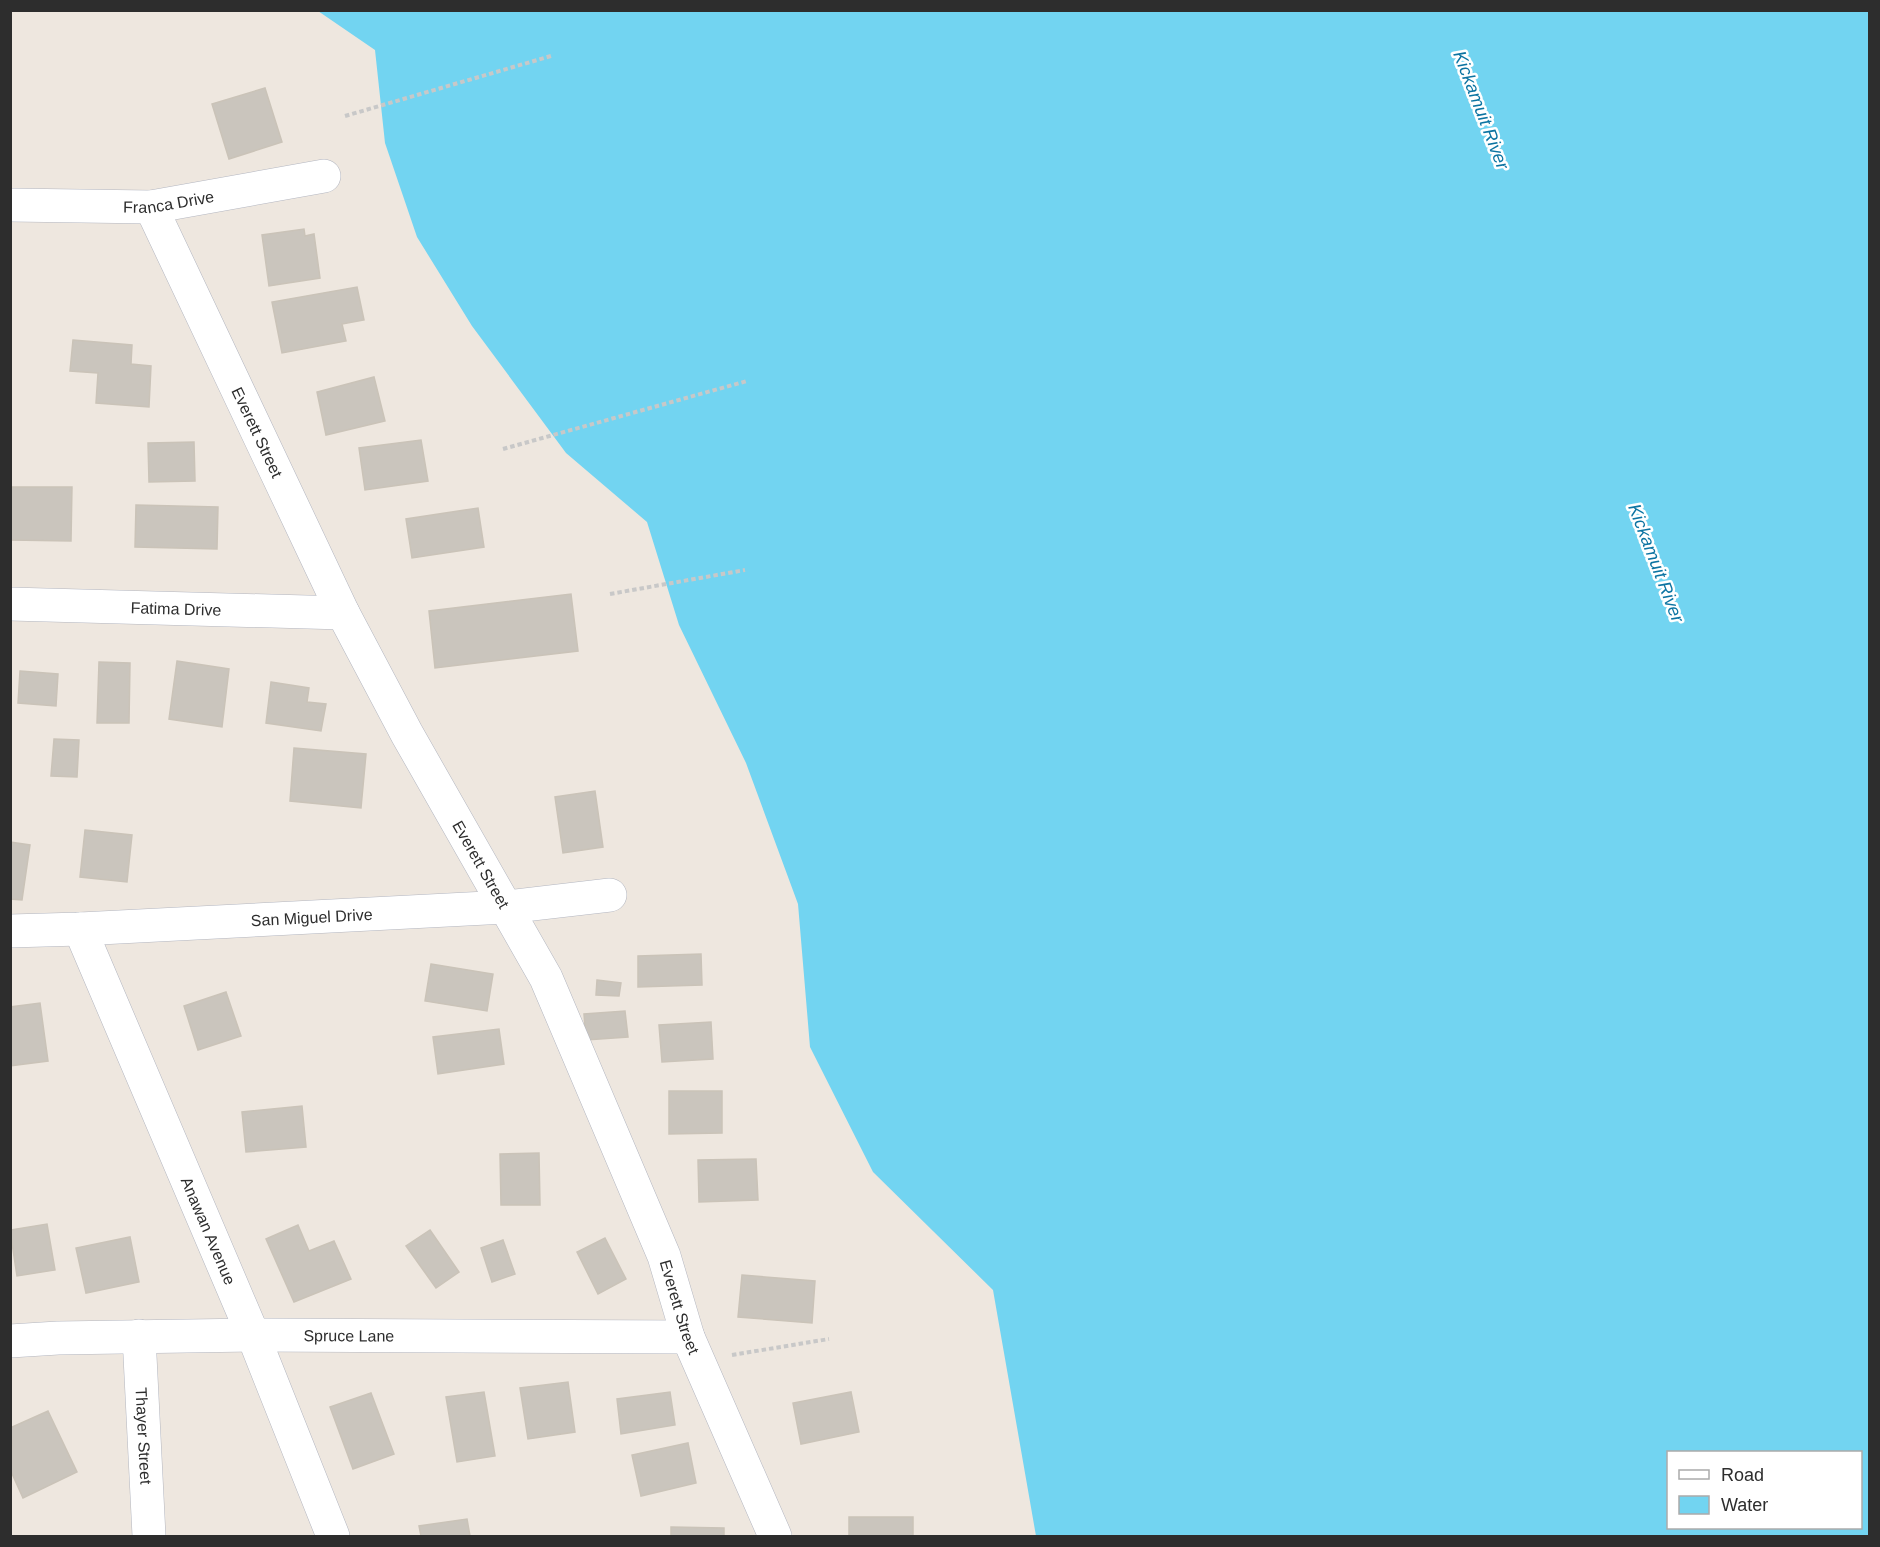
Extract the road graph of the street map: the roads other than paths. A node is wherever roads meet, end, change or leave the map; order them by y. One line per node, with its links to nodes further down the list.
1 (324, 176): 3 (street, Franca Drive)
2 (10, 205): 3 (street, Franca Drive)
3 (151, 207): 5 (street, Everett Street)
4 (10, 604): 5 (street, Fatima Drive)
5 (343, 613): 7 (street, Everett Street)
6 (610, 895): 7 (street, San Miguel Drive)
7 (506, 907): 8 (street, San Miguel Drive); 13 (street, Everett Street)
8 (80, 929): 9 (street, San Miguel Drive); 10 (street, Anawan Avenue)
9 (10, 931)
10 (253, 1335): 11 (street, Spruce Lane); 13 (street, Spruce Lane); 15 (street, Anawan Avenue)
11 (139, 1336): 12 (street, Spruce Lane); 14 (street, Thayer Street)
12 (10, 1341)
13 (693, 1349): 16 (street, Everett Street)
14 (149, 1536)
15 (333, 1536)
16 (775, 1536)

